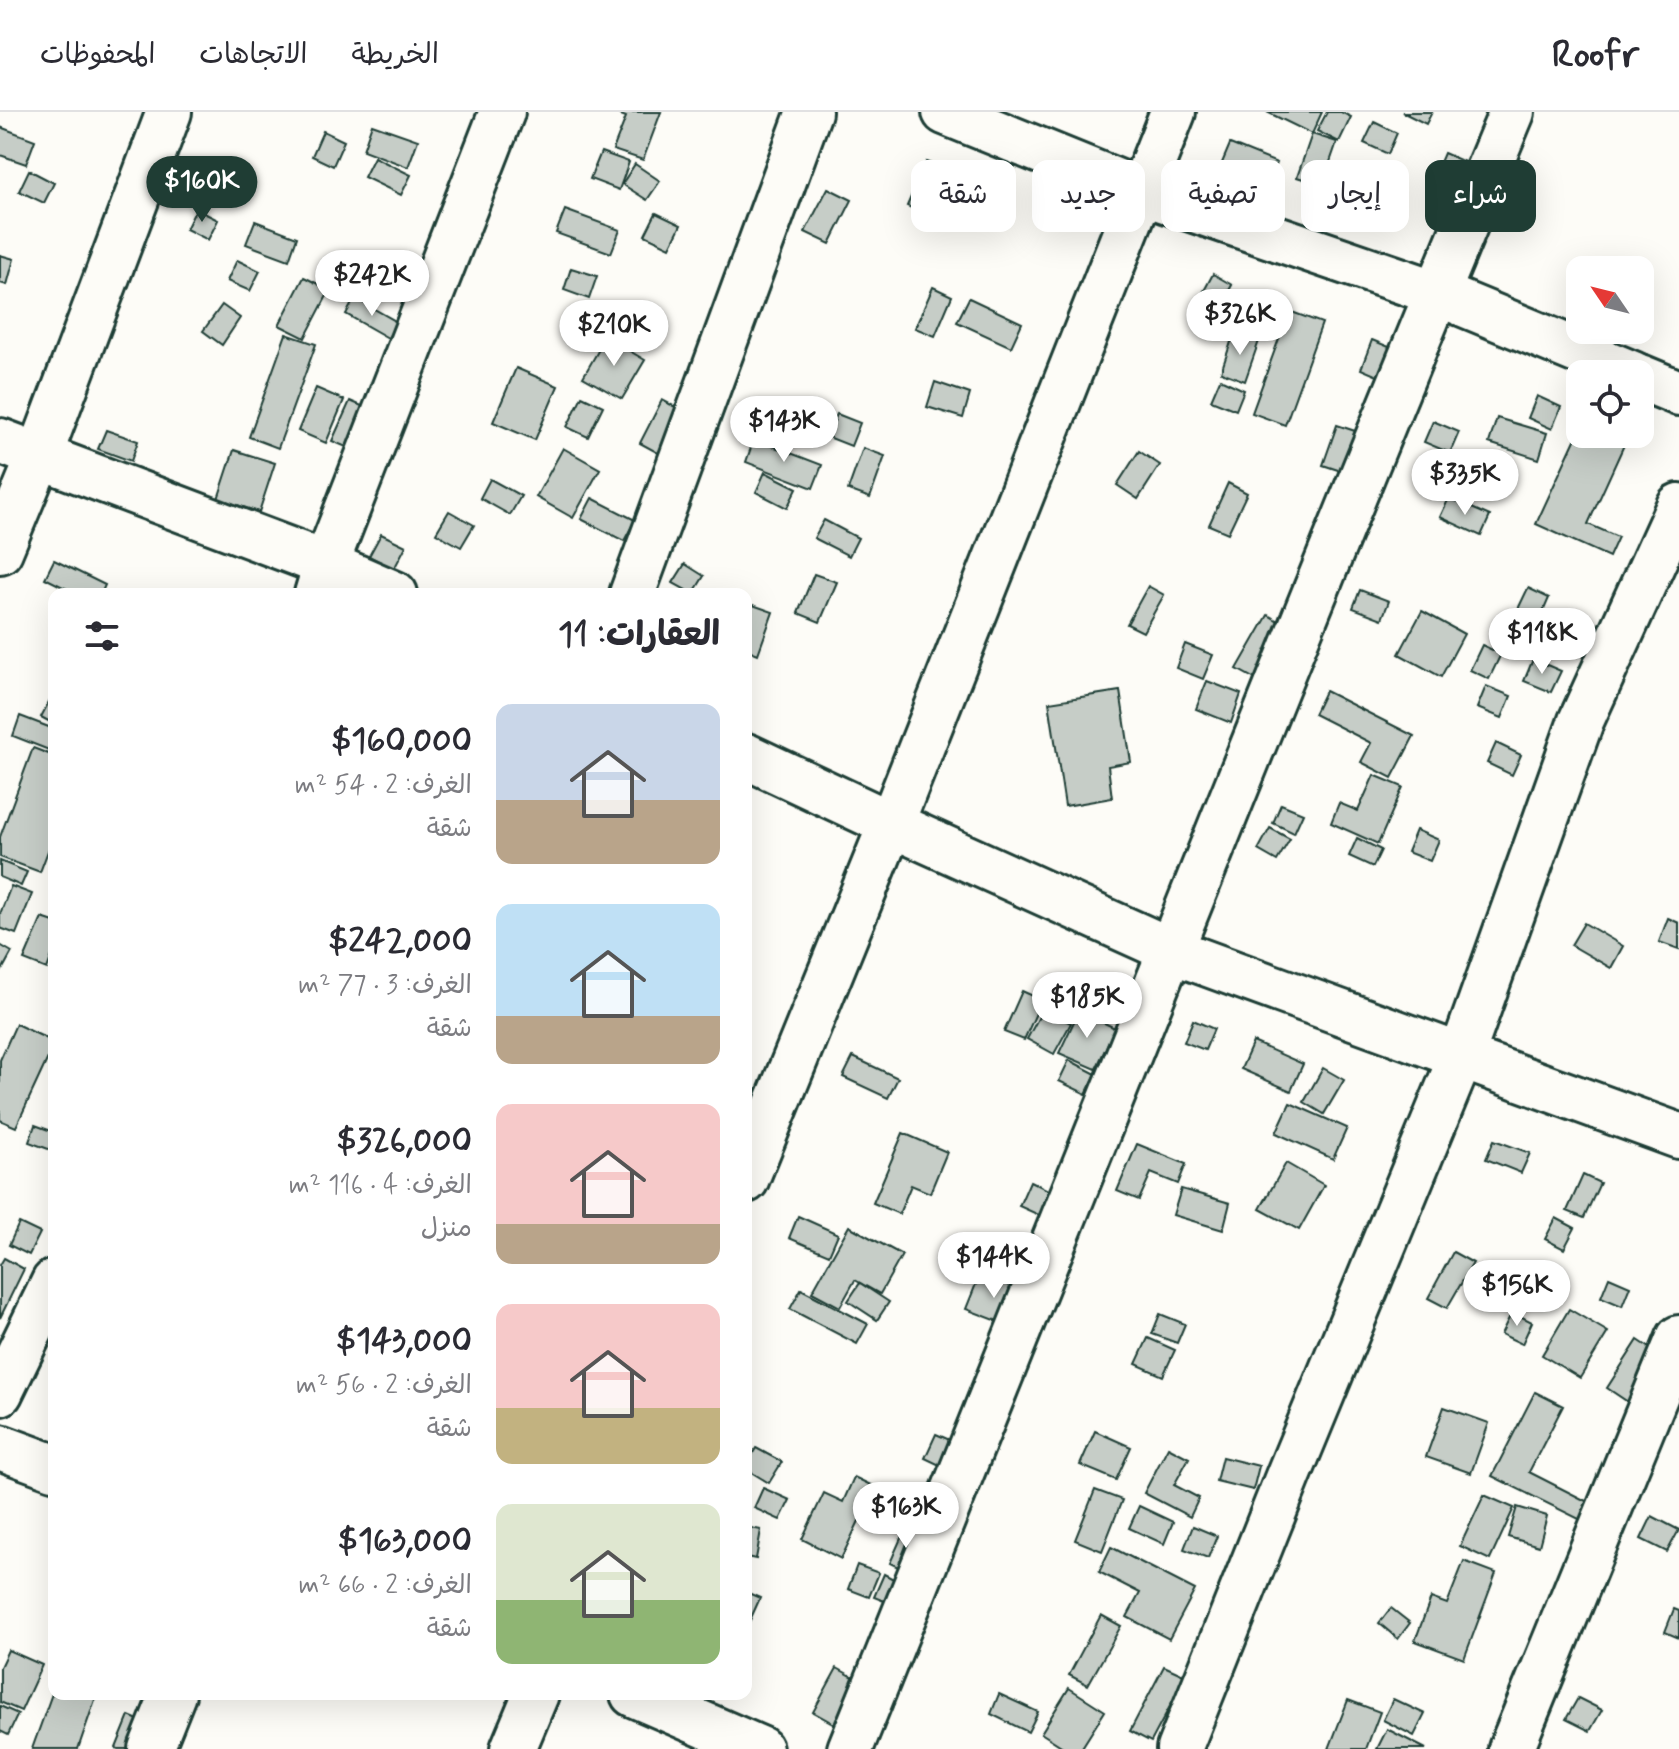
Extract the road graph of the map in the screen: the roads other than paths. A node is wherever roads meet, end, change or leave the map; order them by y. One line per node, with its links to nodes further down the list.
1 (169, 112): 15 (street)
2 (502, 112): 18 (street)
3 (809, 112): 20 (street)
4 (945, 112): 7 (street)
5 (1173, 112): 8 (street)
6 (1512, 112): 11 (street)
7 (1063, 160)
8 (1145, 184)
9 (1145, 193): 11 (street)
10 (1126, 232): 22 (street)
11 (1437, 293): 12 (street); 23 (street)
12 (1599, 360)
13 (1654, 383): 14 (street)
14 (1679, 393)
15 (20, 449): 17 (street); 18 (street)
16 (1679, 506): 24 (street)
17 (0, 551)
18 (321, 579): 19 (street)
19 (365, 588)
20 (634, 588)
21 (752, 759): 22 (street)
22 (891, 824): 23 (street); 26 (street)
23 (1170, 950): 24 (street); 38 (street)
24 (1461, 1057): 25 (street); 39 (street)
25 (1679, 1136)
26 (752, 1165)
27 (48, 1294): 29 (street)
28 (1679, 1338): 40 (street)
29 (0, 1393)
30 (0, 1447): 31 (street)
31 (48, 1465)
32 (171, 1700): 35 (street)
33 (533, 1700): 36 (street)
34 (647, 1700): 37 (street)
35 (151, 1749)
36 (513, 1749)
37 (760, 1749)
38 (850, 1749)
39 (1179, 1749)
40 (1511, 1749)

